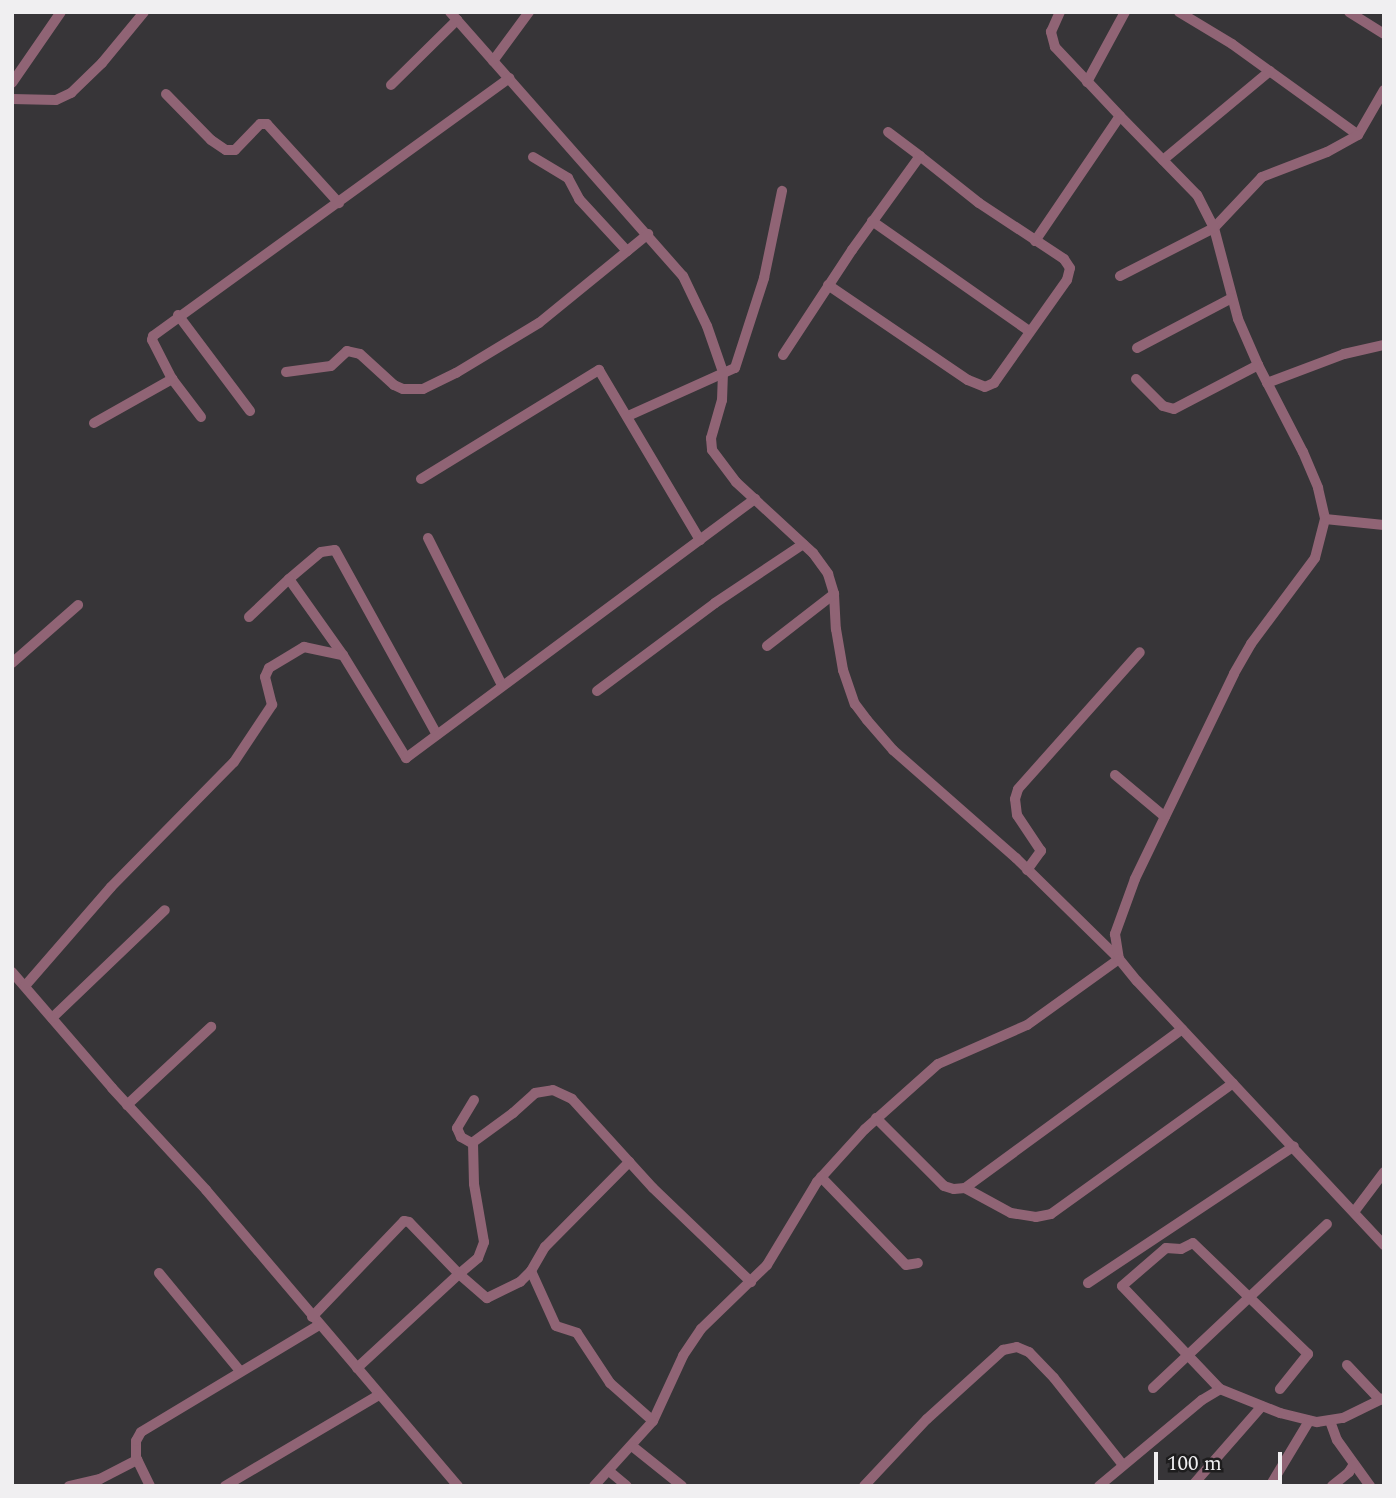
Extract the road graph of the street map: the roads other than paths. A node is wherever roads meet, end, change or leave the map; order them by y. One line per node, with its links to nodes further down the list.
1 (61, 12): 14 (street)
2 (144, 12): 18 (street)
3 (529, 12): 10 (street)
4 (1060, 12): 13 (street)
5 (1125, 12): 13 (street)
6 (1179, 12): 11 (street)
7 (1349, 12): 9 (street)
8 (454, 16): 10 (street); 15 (street)
9 (1384, 34)
10 (493, 61): 12 (street)
11 (1270, 71): 21 (street); 24 (street)
12 (509, 78): 26 (street); 29 (street)
13 (1087, 82): 19 (street)
14 (12, 83)
15 (391, 85)
16 (1384, 90): 21 (street)
17 (166, 94): 26 (street)
18 (12, 99)
19 (1120, 116): 24 (street); 30 (street)
20 (888, 132): 22 (street)
21 (1358, 135): 28 (street)
22 (920, 156): 27 (street); 30 (street)
23 (533, 157): 31 (street)
24 (1163, 160): 28 (street)
25 (782, 191): 42 (street)
26 (339, 203): 35 (street)
27 (872, 221): 33 (street); 36 (street)
28 (1214, 228): 32 (street); 34 (street)
29 (649, 234): 31 (street); 42 (street)
30 (1035, 241): 36 (street)
31 (627, 251): 41 (street)
32 (1120, 276)
33 (828, 285): 36 (street); 39 (street)
34 (1231, 298): 38 (street); 40 (street)
35 (178, 315): 43 (street); 46 (street)
36 (1029, 331)
37 (1384, 345): 45 (street)
38 (1137, 348)
39 (783, 355)
40 (1258, 365): 44 (street); 45 (street)
41 (286, 372)
42 (723, 372): 47 (street); 51 (street)
43 (172, 379): 48 (street); 49 (street)
44 (1136, 379)
45 (1268, 383): 52 (street)
46 (250, 411)
47 (628, 416): 50 (street); 55 (street)
48 (201, 417)
49 (94, 423)
50 (421, 478)
51 (755, 499): 55 (street); 56 (street)
52 (1325, 519): 53 (street); 69 (street)
53 (1384, 525)
54 (428, 538): 65 (street)
55 (700, 540): 65 (street)
56 (803, 544): 58 (street); 66 (street)
57 (289, 579): 60 (street); 63 (street); 67 (street)
58 (834, 594): 61 (street); 70 (street)
59 (78, 605): 64 (street)
60 (249, 617)
61 (767, 646)
62 (1140, 652): 70 (street)
63 (343, 655): 67 (street); 74 (street)
64 (12, 663)
65 (502, 685): 67 (street)
66 (597, 691)
67 (437, 735)
68 (1115, 775): 69 (street)
69 (1165, 817): 72 (street)
70 (1027, 870): 72 (street)
71 (165, 910): 75 (street)
72 (1119, 959): 77 (street); 81 (street)
73 (12, 972): 74 (street)
74 (24, 986): 75 (street)
75 (52, 1018): 80 (street)
76 (211, 1027): 80 (street)
77 (1182, 1029): 78 (street); 87 (street)
78 (1233, 1083): 83 (street); 87 (street)
79 (474, 1100): 82 (street)
80 (127, 1105): 98 (street)
81 (876, 1118): 86 (street); 87 (street)
82 (473, 1143): 84 (street); 94 (street)
83 (1294, 1146): 88 (street); 96 (street)
84 (629, 1162): 92 (street); 95 (street)
85 (1384, 1172): 88 (street)
86 (821, 1177): 91 (street); 95 (street)
87 (965, 1188)
88 (1354, 1212): 90 (street)
89 (1327, 1224): 97 (street)
90 (1384, 1245)
91 (918, 1263)
92 (531, 1271): 94 (street); 109 (street)
93 (159, 1273): 102 (street)
94 (459, 1274): 98 (street); 101 (street)
95 (751, 1282): 109 (street)
96 (1088, 1283)
97 (1249, 1295): 99 (street); 99 (street); 105 (street)
98 (316, 1321): 101 (street); 102 (street)
99 (1188, 1354): 103 (street); 104 (street)
100 (1347, 1365): 107 (street)
101 (358, 1368): 106 (street)
102 (240, 1371): 113 (street)
103 (1153, 1388)
104 (1220, 1388): 108 (street); 115 (street)
105 (1280, 1389)
106 (379, 1395): 119 (street); 120 (street)
107 (1382, 1399): 111 (street)
108 (1262, 1406): 110 (street); 126 (street)
109 (653, 1421): 112 (street)
110 (1308, 1421): 111 (street); 127 (street)
111 (1330, 1421): 114 (street)
112 (632, 1446): 116 (street); 123 (street)
113 (137, 1460): 117 (street); 118 (street)
114 (1354, 1464): 128 (street); 129 (street)
115 (1123, 1465): 124 (street); 125 (street)
116 (609, 1471): 121 (street); 122 (street)
117 (68, 1486)
118 (150, 1486)
119 (225, 1486)
120 (458, 1486)
121 (594, 1486)
122 (627, 1486)
123 (682, 1486)
124 (864, 1486)
125 (1099, 1486)
126 (1192, 1486)
127 (1270, 1486)
128 (1332, 1486)
129 (1370, 1486)

